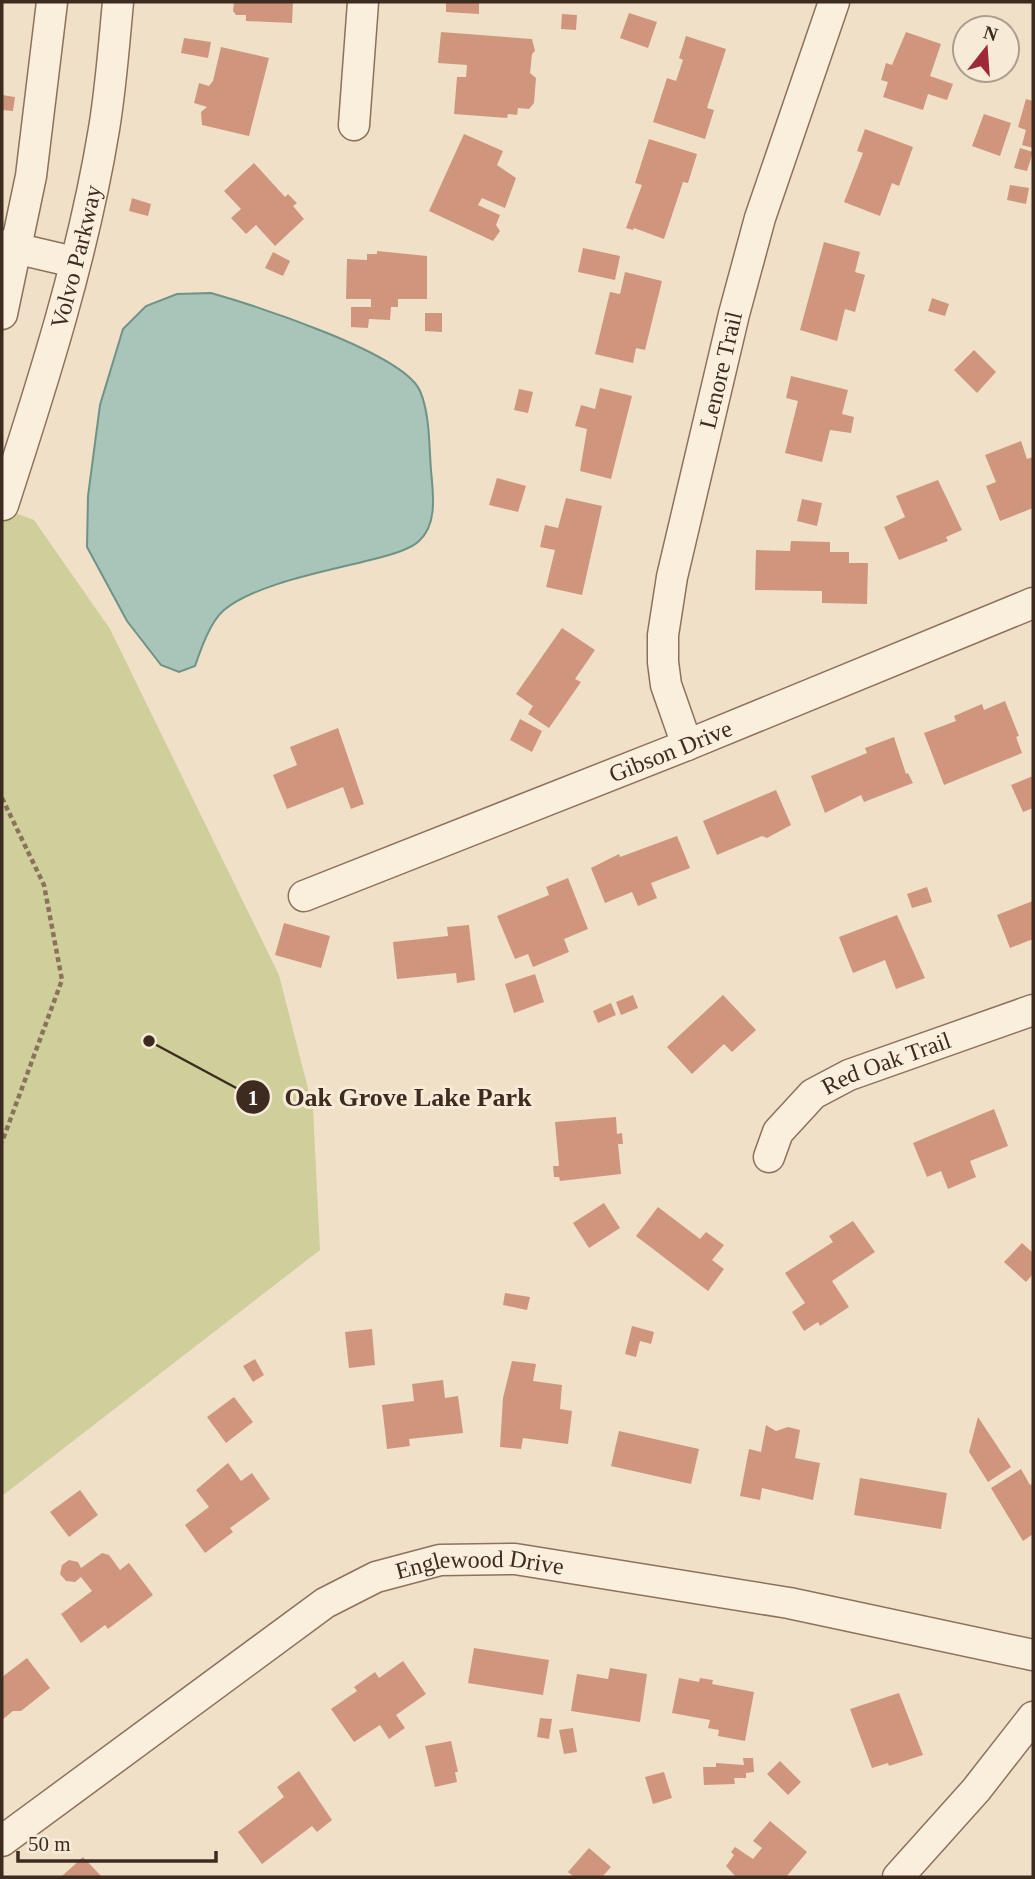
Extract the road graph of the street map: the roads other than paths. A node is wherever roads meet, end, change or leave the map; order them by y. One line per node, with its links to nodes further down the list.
1 (52, 2): 6 (street)
2 (118, 2): 7 (street, Volvo Parkway)
3 (363, 2): 5 (street)
4 (834, 2): 11 (street, Lenore Trail)
5 (354, 125)
6 (9, 246): 7 (street); 8 (street)
7 (74, 262): 9 (street, Volvo Parkway)
8 (2, 314)
9 (3, 505)
10 (1033, 603): 11 (street, Gibson Drive)
11 (687, 745): 12 (street, Gibson Drive)
12 (304, 896)
13 (1033, 1010): 14 (street, Red Oak Trail)
14 (769, 1157)
15 (1033, 1655): 17 (street, Englewood Drive)
16 (1033, 1717): 18 (street)
17 (2, 1841)
18 (898, 1877)

